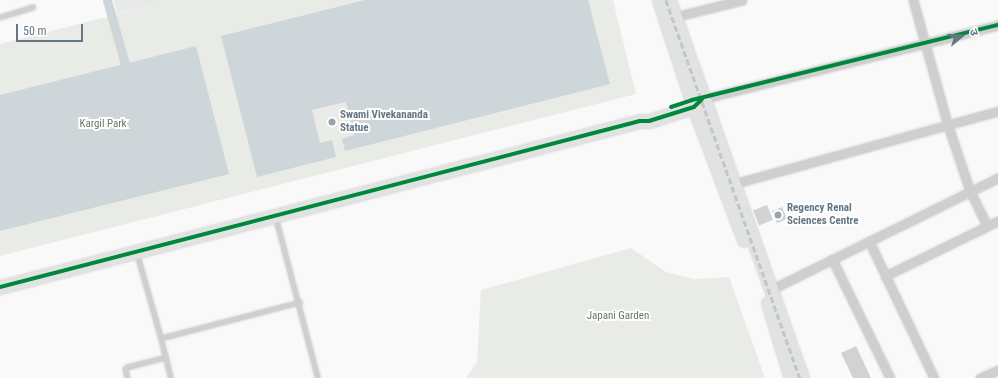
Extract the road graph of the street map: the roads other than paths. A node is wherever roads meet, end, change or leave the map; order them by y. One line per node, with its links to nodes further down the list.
1 (659, 0): 10 (main road)
2 (668, 0): 7 (main road)
3 (742, 0): 7 (street)
4 (914, 0): 9 (street)
5 (32, 7): 6 (lane)
6 (0, 17)
7 (674, 17): 10 (main road)
8 (998, 25): 9 (street)
9 (925, 43): 10 (street); 12 (street)
10 (696, 102): 14 (main road); 16 (main road); 32 (main road)
11 (998, 111): 12 (street)
12 (947, 123): 14 (street); 15 (street)
13 (998, 178): 15 (street)
14 (733, 184): 24 (main road)
15 (970, 192): 18 (street); 19 (street)
16 (276, 216): 20 (main road); 25 (lane)
17 (998, 221): 18 (street)
18 (987, 226): 22 (street)
19 (869, 241): 21 (street); 22 (street)
20 (137, 253): 23 (main road); 26 (lane)
21 (832, 258): 24 (street); 34 (street)
22 (885, 276): 35 (street)
23 (0, 287)
24 (772, 289): 33 (main road)
25 (299, 302): 26 (lane); 31 (lane)
26 (161, 338): 27 (lane)
27 (166, 357): 29 (lane); 30 (lane)
28 (998, 370): 36 (street)
29 (127, 378)
30 (171, 378)
31 (318, 378)
32 (791, 378)
33 (802, 378)
34 (890, 378)
35 (934, 378)
36 (980, 378)

